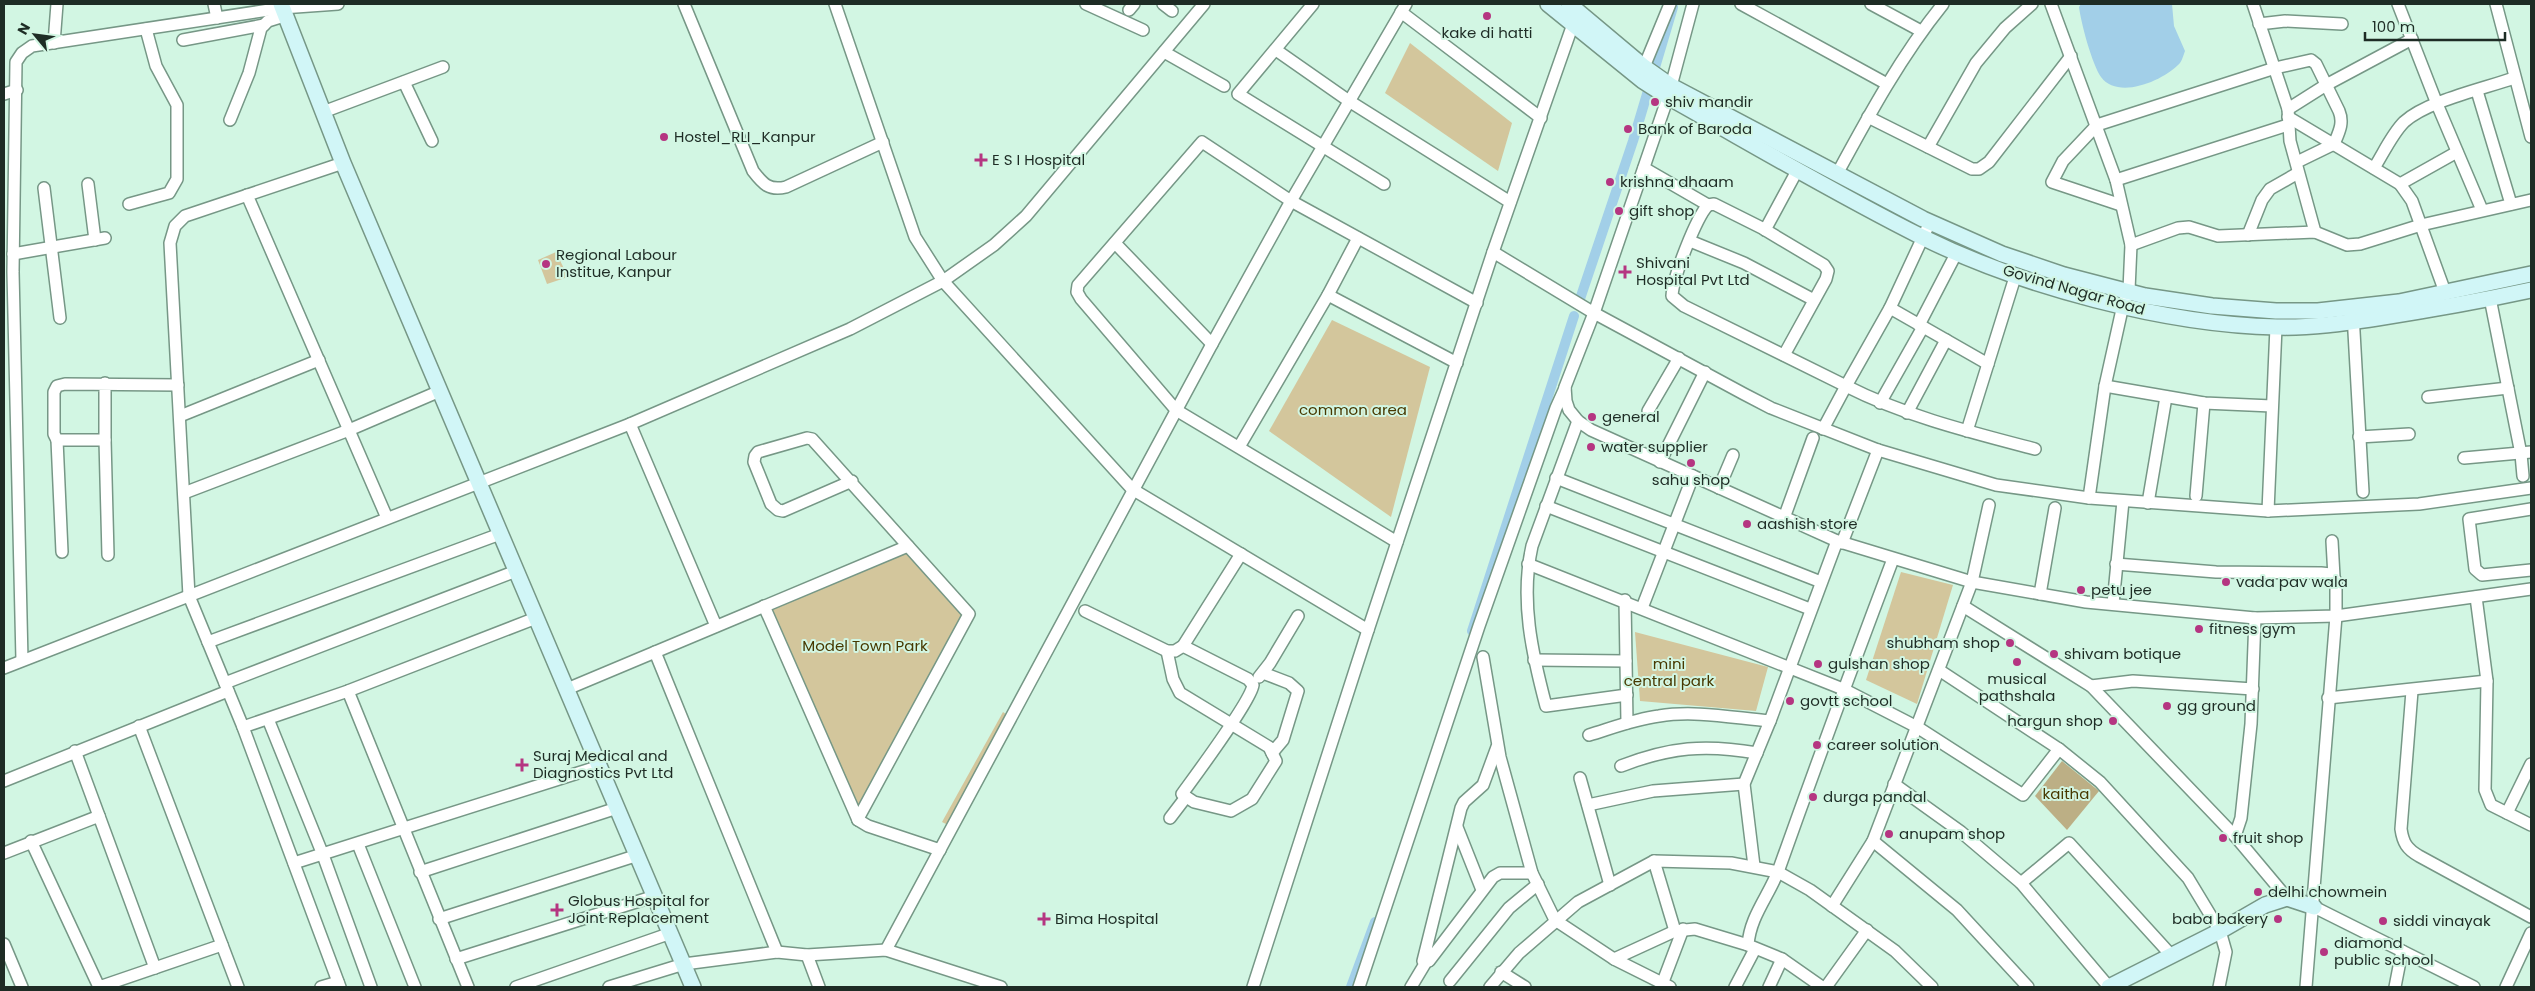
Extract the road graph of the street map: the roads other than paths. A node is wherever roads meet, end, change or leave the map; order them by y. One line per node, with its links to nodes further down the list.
1 (57, 4): 33 (street)
2 (214, 4): 23 (street)
3 (338, 4): 22 (street)
4 (684, 4): 59 (street)
5 (835, 4): 59 (street)
6 (1086, 4): 29 (street)
7 (1204, 4): 35 (street)
8 (1313, 4): 34 (street)
9 (1548, 4): 24 (main road)
10 (1568, 4): 24 (main road)
11 (1670, 4): 39 (street)
12 (1693, 4): 45 (street)
13 (1740, 4): 42 (street)
14 (1871, 4): 30 (street)
15 (1943, 4): 30 (street)
16 (2032, 4): 62 (street)
17 (2051, 4): 36 (street)
18 (2253, 4): 25 (street)
19 (2398, 4): 31 (street)
20 (2496, 4): 40 (street)
21 (1403, 8): 49 (street); 54 (street)
22 (283, 9): 23 (street); 27 (street); 51 (main road)
23 (217, 18): 28 (street)
24 (1577, 19): 39 (main road); 54 (street)
25 (2259, 24): 26 (street); 38 (street)
26 (2342, 24)
27 (264, 25): 32 (street); 55 (street)
28 (146, 29): 33 (street); 80 (street)
29 (1142, 30)
30 (1921, 31): 42 (street)
31 (2412, 39): 43 (street); 50 (street)
32 (183, 40)
33 (54, 43): 46 (street)
34 (1276, 50): 49 (street); 61 (street)
35 (1164, 52): 44 (street); 101 (street)
36 (2071, 56): 56 (street); 62 (street)
37 (443, 67): 41 (street)
38 (2275, 68): 43 (street); 53 (street); 56 (street)
39 (1645, 73): 45 (main road)
40 (2514, 78): 47 (street); 57 (street)
41 (404, 82): 51 (street); 58 (street)
42 (1887, 84): 52 (street)
43 (2326, 85): 53 (street); 60 (street)
44 (1224, 86)
45 (1664, 88): 65 (street); 68 (main road, Govind Nagar Road); 69 (main road, Govind Nagar Road)
46 (17, 90): 48 (street); 76 (street)
47 (2477, 91): 50 (street); 82 (street)
48 (4, 94)
49 (1349, 101): 61 (street); 79 (street)
50 (2437, 104): 63 (street); 67 (street)
51 (323, 112): 64 (main road)
52 (1868, 116): 62 (street); 69 (street)
53 (2288, 117): 60 (street); 66 (street); 70 (street)
54 (1541, 118): 79 (street)
55 (230, 120)
56 (2097, 125): 70 (street); 83 (street)
57 (2531, 137)
58 (432, 141)
59 (884, 142): 101 (street)
60 (2334, 144): 66 (street); 67 (street)
61 (1322, 147): 72 (street); 78 (street)
62 (1928, 147)
63 (2457, 152): 73 (street); 84 (street)
64 (343, 163): 75 (street); 130 (main road)
65 (1644, 168): 81 (street); 111 (street)
66 (2297, 168): 88 (street); 89 (street)
67 (2374, 168): 73 (street)
68 (1798, 169): 87 (street); 91 (main road, Govind Nagar Road)
69 (1837, 174): 85 (main road, Govind Nagar Road)
70 (2116, 180): 83 (street)
71 (88, 184): 95 (street)
72 (1384, 184)
73 (2400, 184): 86 (street)
74 (44, 188): 95 (street)
75 (247, 195): 120 (street); 125 (street)
76 (9, 197): 98 (street)
77 (2531, 200): 82 (street)
78 (1291, 202): 90 (street); 93 (street); 117 (street)
79 (1510, 202): 96 (street)
80 (129, 204)
81 (1708, 204): 87 (street); 92 (street)
82 (2511, 204): 84 (street)
83 (2121, 205): 94 (street)
84 (2482, 210): 86 (street)
85 (1930, 222): 91 (street); 102 (main road, Govind Nagar Road)
86 (2421, 225): 88 (street); 104 (street)
87 (1765, 230): 107 (street)
88 (2315, 232): 89 (street)
89 (2248, 235): 94 (street)
90 (1358, 238): 105 (street); 108 (street)
91 (1924, 238): 97 (main road, Govind Nagar Road); 110 (street)
92 (1690, 241): 107 (street); 118 (street)
93 (1115, 243): 117 (street); 136 (street)
94 (2131, 245): 102 (street)
95 (52, 247): 98 (street); 113 (street)
96 (1493, 252): 108 (street); 111 (street)
97 (1957, 252): 99 (main road, Govind Nagar Road); 114 (street)
98 (10, 259): 218 (street)
99 (2016, 274): 109 (main road, Govind Nagar Road); 122 (street)
100 (2531, 274): 104 (main road, Govind Nagar Road)
101 (943, 281): 141 (street); 164 (street)
102 (2129, 290): 109 (street); 112 (main road, Govind Nagar Road)
103 (2531, 290): 106 (main road, Govind Nagar Road)
104 (2444, 292): 112 (main road, Govind Nagar Road)
105 (1328, 295): 121 (street); 150 (street)
106 (2490, 298): 112 (main road, Govind Nagar Road); 129 (street)
107 (1814, 300): 118 (street)
108 (1478, 303): 121 (street)
109 (2123, 305): 115 (main road, Govind Nagar Road); 127 (street)
110 (1890, 308): 114 (street); 126 (street)
111 (1594, 312): 119 (street); 128 (street)
112 (2353, 314): 115 (main road, Govind Nagar Road); 146 (street)
113 (60, 318)
114 (1921, 326): 116 (street); 133 (street)
115 (2276, 327): 135 (street)
116 (1946, 340): 122 (street); 138 (street)
117 (1212, 344): 136 (street)
118 (1784, 355): 126 (street)
119 (1679, 358): 123 (street); 137 (street)
120 (319, 360): 139 (street); 143 (street)
121 (1457, 363): 181 (street)
122 (1988, 364): 144 (street)
123 (1705, 372): 142 (street); 156 (street)
124 (105, 384): 125 (street); 148 (street); 149 (street)
125 (178, 385): 139 (street)
126 (1846, 386): 133 (street); 142 (street)
127 (2105, 386): 131 (street); 168 (street)
128 (1565, 387): 140 (street); 327 (street)
129 (2508, 388): 132 (street); 153 (street)
130 (440, 391): 143 (street); 161 (main road)
131 (2166, 396): 134 (street); 170 (street)
132 (2428, 397)
133 (1880, 403): 138 (street)
134 (2204, 403): 135 (street); 167 (street)
135 (2272, 406): 175 (street)
136 (1176, 410): 150 (street); 164 (street)
137 (1648, 412)
138 (1907, 413): 144 (street)
139 (180, 416): 166 (street)
140 (1578, 421): 156 (street); 159 (street)
141 (630, 424): 161 (street); 211 (street)
142 (1823, 429): 152 (street)
143 (349, 430): 166 (street); 176 (street)
144 (1967, 431): 151 (street)
145 (2409, 434): 146 (street)
146 (2359, 437): 165 (street)
147 (1813, 438): 177 (street)
148 (57, 440): 149 (street); 184 (street)
149 (106, 440): 187 (street)
150 (1239, 447): 181 (street)
151 (2035, 449)
152 (1878, 450): 168 (street); 182 (street)
153 (2526, 453): 155 (street); 158 (street)
154 (1733, 455): 162 (street)
155 (2464, 458)
156 (1660, 462): 157 (street)
157 (1693, 476): 162 (street); 178 (street)
158 (2523, 476)
159 (1556, 478): 172 (street); 178 (street)
160 (852, 481): 160 (street); 183 (street)
161 (478, 482): 176 (street); 179 (main road)
162 (1719, 488): 177 (street)
163 (2531, 488): 175 (street)
164 (1132, 490): 186 (street); 270 (street)
165 (2362, 492)
166 (184, 493): 198 (street)
167 (2196, 496)
168 (2089, 498): 169 (street)
169 (2123, 501): 170 (street); 190 (street)
170 (2148, 504): 175 (street)
171 (1989, 505): 195 (street)
172 (1546, 506): 185 (street); 189 (street)
173 (2055, 508): 197 (street)
174 (2531, 510): 191 (street)
175 (2268, 511)
176 (387, 518): 198 (street)
177 (1784, 518): 182 (street)
178 (1675, 525): 185 (street); 194 (street)
179 (500, 534): 192 (main road); 213 (street)
180 (2332, 540): 193 (street)
181 (1397, 542): 212 (street)
182 (1839, 542): 188 (street); 194 (street)
183 (908, 546): 202 (street); 262 (street)
184 (62, 552)
185 (1664, 553): 204 (street); 205 (street)
186 (1241, 554): 212 (street); 214 (street)
187 (108, 555)
188 (1893, 559): 195 (street); 230 (street)
189 (1528, 564): 200 (street); 219 (street)
190 (2116, 564): 193 (street); 201 (street)
191 (2531, 570)
192 (516, 571): 209 (main road); 228 (street)
193 (2334, 576): 208 (street)
194 (1821, 582): 205 (street)
195 (1972, 582): 197 (street); 203 (street)
196 (2531, 588): 199 (street)
197 (2040, 594): 201 (street)
198 (189, 596): 213 (street); 218 (street)
199 (2476, 597): 208 (street); 225 (street)
200 (1624, 600): 204 (street); 220 (street)
201 (2112, 604): 210 (street)
202 (764, 606): 211 (street); 262 (street)
203 (1963, 606): 223 (street); 227 (street)
204 (1642, 608): 221 (street)
205 (1810, 609): 221 (street)
206 (1085, 611): 215 (street)
207 (1298, 616): 224 (street)
208 (2336, 616): 210 (street); 235 (street)
209 (536, 618): 229 (main road); 232 (street)
210 (2255, 618): 231 (street)
211 (716, 626): 216 (street)
212 (1368, 630): 326 (street)
213 (208, 642): 228 (street)
214 (1183, 646): 215 (street); 226 (street)
215 (1167, 650): 238 (street)
216 (655, 652): 229 (street); 301 (street)
217 (1483, 657): 244 (street)
218 (22, 660): 222 (street)
219 (1534, 660): 220 (street); 234 (street)
220 (1626, 661): 234 (street)
221 (1788, 667): 230 (street); 237 (street)
222 (4, 668)
223 (1939, 670): 241 (street); 245 (street)
224 (1263, 672): 226 (street); 247 (street)
225 (2487, 680): 233 (street); 259 (street)
226 (1251, 682): 238 (street)
227 (2091, 686): 231 (street); 266 (street)
228 (226, 687): 240 (street); 242 (street)
229 (567, 689): 250 (main road)
230 (1843, 689): 241 (street); 278 (street)
231 (2253, 690): 266 (street)
232 (348, 691): 236 (street); 265 (street)
233 (2412, 691): 235 (street); 288 (street)
234 (1627, 695): 239 (street)
235 (2328, 698): 287 (street)
236 (268, 719): 242 (street); 272 (street)
237 (1770, 721): 239 (street); 248 (street)
238 (1230, 723): 247 (street); 256 (street)
239 (1627, 723): 243 (street)
240 (139, 726): 246 (street); 297 (street)
241 (1917, 727): 245 (street); 255 (street)
242 (243, 728): 275 (street)
243 (1589, 735)
244 (1498, 745): 264 (street); 279 (street)
245 (2059, 749): 293 (street)
246 (75, 752): 253 (street); 260 (street)
247 (1272, 753): 256 (street)
248 (1757, 753): 251 (street); 254 (street)
249 (2531, 764): 259 (street)
250 (600, 766): 258 (main road); 265 (street)
251 (1621, 766)
252 (1580, 778): 257 (street)
253 (4, 781)
254 (1744, 784): 257 (street); 276 (street)
255 (1894, 784): 267 (street); 281 (street)
256 (1186, 797): 261 (street)
257 (1588, 805): 282 (street)
258 (618, 808): 273 (main road); 277 (street)
259 (2507, 814): 263 (street)
260 (99, 816): 268 (street); 309 (street)
261 (1170, 818)
262 (858, 820): 270 (street)
263 (2531, 825)
264 (1457, 827): 283 (street); 307 (street)
265 (403, 829): 269 (street); 277 (street)
266 (2235, 836): 285 (street)
267 (1873, 841): 286 (street); 334 (street)
268 (31, 842): 271 (street); 309 (street)
269 (358, 844): 272 (street); 319 (street)
270 (940, 850): 299 (street)
271 (4, 853)
272 (323, 855): 275 (street); 318 (street)
273 (638, 855): 284 (main road); 289 (street)
274 (1654, 861): 276 (street); 282 (street); 291 (street)
275 (294, 863): 312 (street)
276 (1754, 866): 278 (street)
277 (420, 872): 289 (street)
278 (1778, 872): 286 (street); 298 (street)
279 (1532, 873): 280 (street); 283 (street)
280 (1538, 884): 290 (street); 311 (street)
281 (2021, 884): 303 (street); 335 (street)
282 (1610, 885): 290 (street)
283 (1482, 890): 307 (street)
284 (655, 896): 294 (main road); 304 (street)
285 (2287, 898): 287 (main road); 293 (main road)
286 (1832, 906): 292 (street)
287 (2314, 907): 300 (street); 337 (street)
288 (2531, 917)
289 (439, 919): 304 (street)
290 (1556, 920): 305 (street); 310 (street)
291 (1679, 930): 298 (street); 305 (street); 313 (street)
292 (1867, 930): 314 (street); 333 (street)
293 (2220, 931): 303 (main road); 336 (street)
294 (671, 933): 308 (main road); 321 (street)
295 (2531, 933): 340 (street)
296 (4, 944): 315 (street)
297 (222, 945): 309 (street); 316 (street)
298 (1751, 947): 306 (street); 331 (street)
299 (886, 950): 302 (street); 325 (street)
300 (2402, 951): 338 (street); 339 (street)
301 (777, 952): 302 (street); 308 (street)
302 (807, 955): 324 (street)
303 (2171, 955): 335 (main road)
304 (456, 959): 320 (street)
305 (1614, 959): 313 (street)
306 (1782, 959): 314 (street); 332 (street)
307 (1426, 962): 328 (street)
308 (684, 964): 322 (street); 323 (main road)
309 (155, 968)
310 (1502, 972): 329 (street); 330 (street)
311 (1450, 981)
312 (339, 984): 317 (street)
313 (1664, 986)
314 (1819, 986)
315 (22, 987)
316 (238, 987)
317 (321, 987)
318 (371, 987)
319 (415, 987)
320 (468, 987)
321 (516, 987)
322 (609, 987)
323 (693, 987)
324 (819, 987)
325 (1001, 987)
326 (1254, 987)
327 (1359, 987)
328 (1411, 987)
329 (1490, 987)
330 (1525, 987)
331 (1735, 987)
332 (1770, 987)
333 (1932, 987)
334 (2028, 987)
335 (2109, 987)
336 (2219, 987)
337 (2306, 987)
338 (2395, 987)
339 (2474, 987)
340 (2506, 987)

